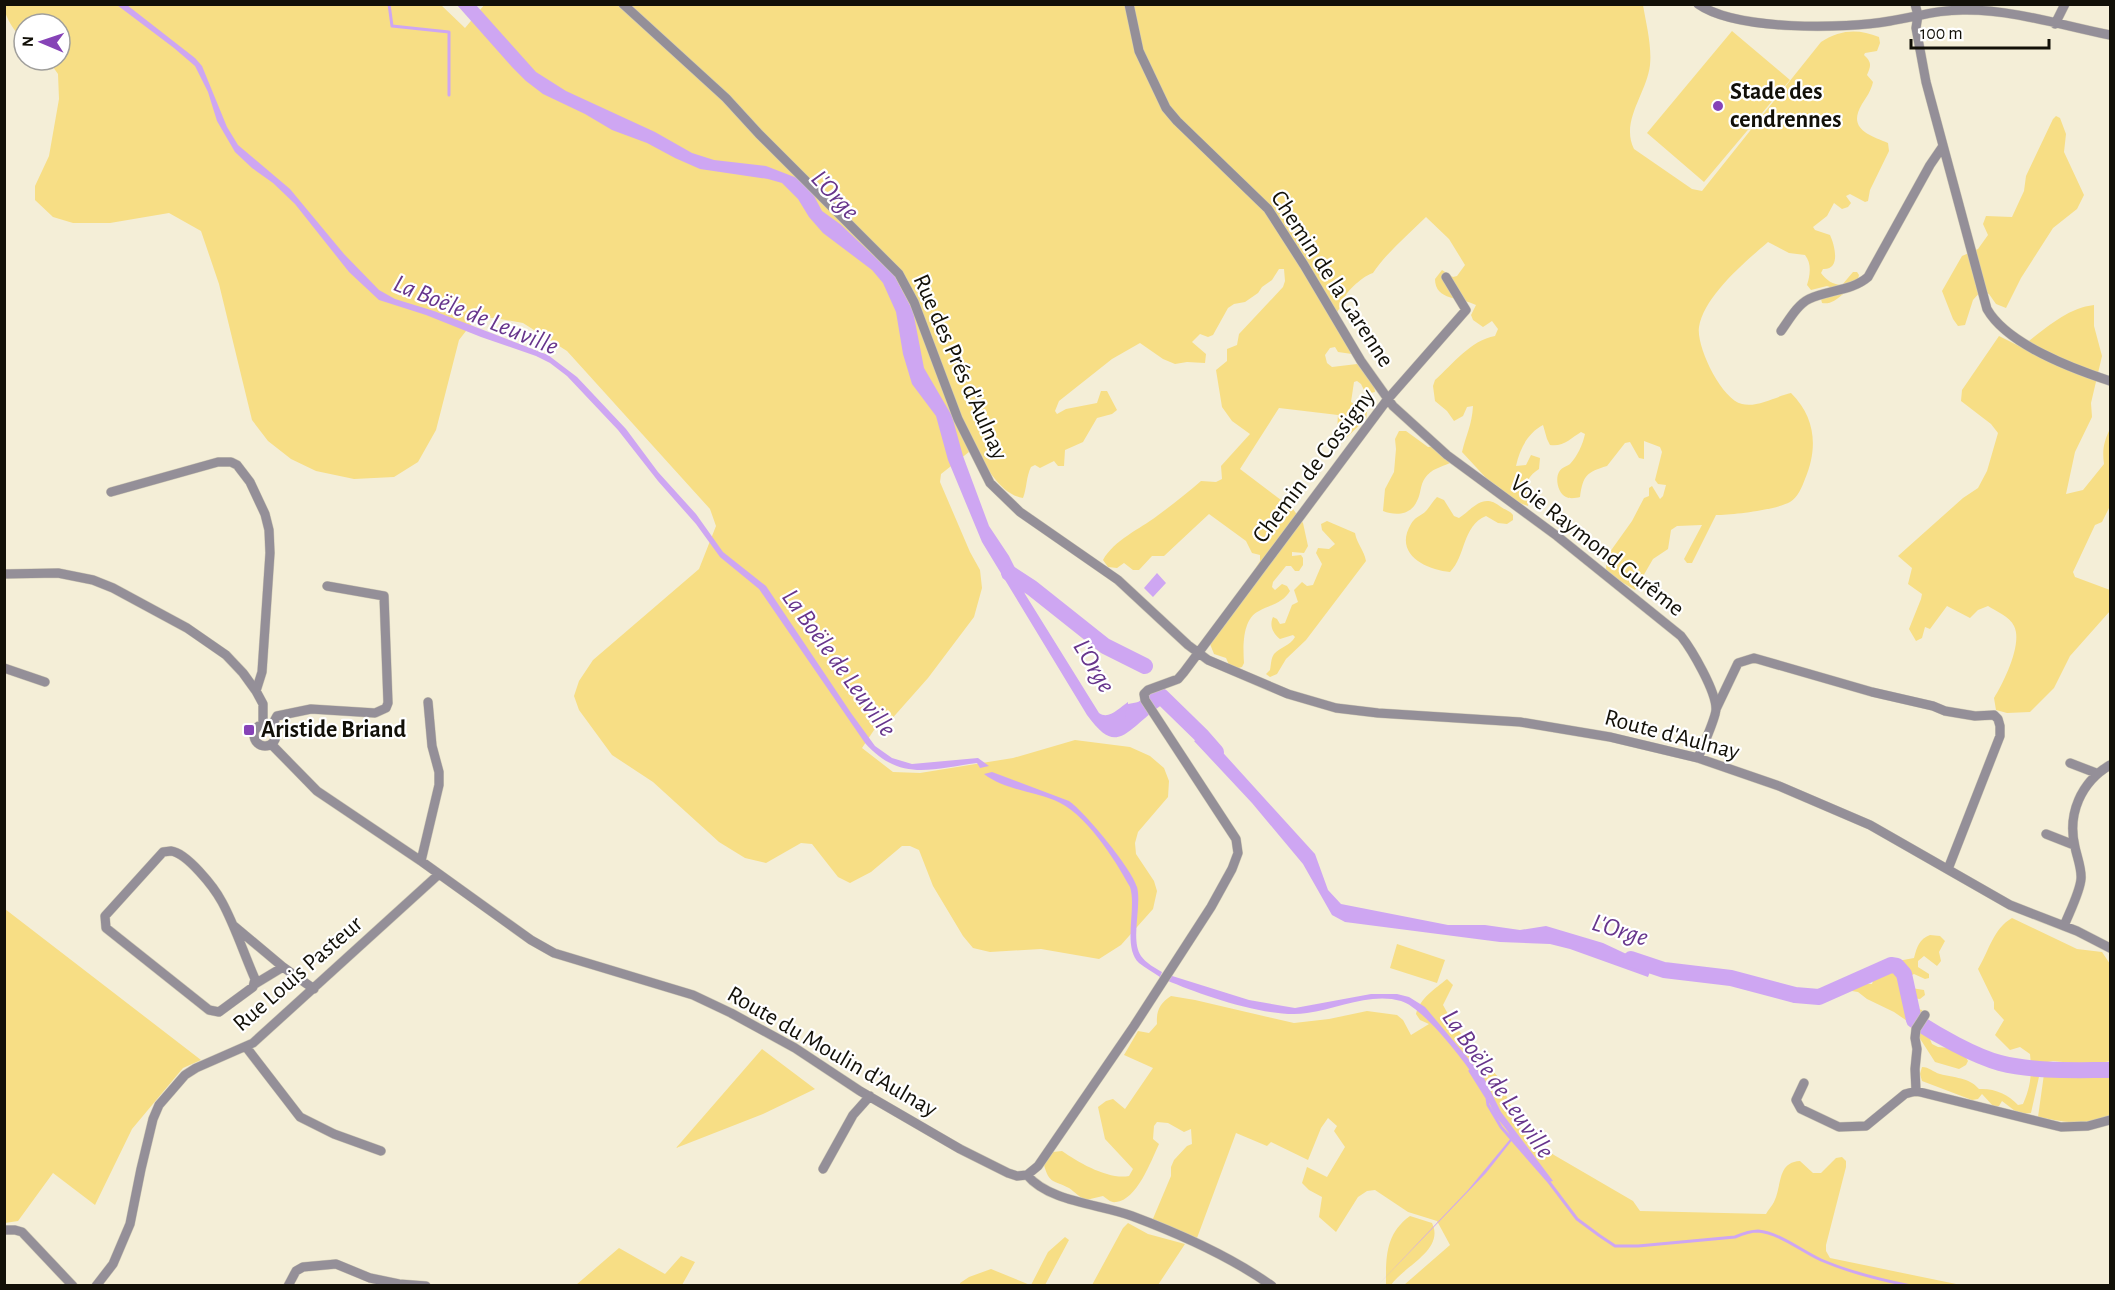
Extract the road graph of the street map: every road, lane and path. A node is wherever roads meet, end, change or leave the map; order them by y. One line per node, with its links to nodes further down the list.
1 (623, 4): 17 (street, Rue des Prés d'Aulnay)
2 (1130, 4): 13 (street, Chemin de la Garenne)
3 (1698, 4): 6 (street)
4 (1915, 4): 6 (street)
5 (2065, 4): 7 (street)
6 (1918, 15): 7 (street); 9 (street)
7 (2055, 24): 8 (street)
8 (2110, 35)
9 (1943, 146): 11 (street); 12 (street)
10 (1446, 277): 13 (street, Chemin de Cossigny)
11 (1781, 332)
12 (2110, 381)
13 (1387, 400): 17 (street, Chemin de Cossigny); 22 (street, Voie Raymond Gurême)
14 (111, 492): 20 (street)
15 (4, 574): 20 (street)
16 (327, 586): 23 (street)
17 (1198, 652): 25 (street, Route d'Aulnay); 48 (street, Chemin de Cossigny)
18 (4, 668): 19 (street)
19 (45, 682)
20 (256, 691): 23 (street)
21 (428, 702): 31 (street)
22 (1716, 709): 25 (street); 32 (street)
23 (267, 726): 24 (street); 24 (street)
24 (271, 744): 31 (street, Route du Moulin d'Aulnay)
25 (1698, 758): 32 (street, Route d'Aulnay)
26 (2070, 763): 28 (street)
27 (2110, 765): 28 (street)
28 (2096, 773): 30 (street)
29 (2046, 834): 30 (street)
30 (2074, 845): 35 (street)
31 (420, 861): 33 (street, Route du Moulin d'Aulnay)
32 (1948, 869): 35 (street, Route d'Aulnay)
33 (438, 875): 39 (street, Rue Louis Pasteur); 44 (street, Route du Moulin d'Aulnay)
34 (232, 924): 37 (street); 38 (street); 38 (street)
35 (2064, 926): 36 (street, Route d'Aulnay)
36 (2108, 943)
37 (283, 967): 38 (street); 39 (street)
38 (255, 984)
39 (314, 989): 41 (street, Rue Louis Pasteur)
40 (1925, 1015): 43 (street)
41 (246, 1047): 46 (street); 52 (street, Rue Louis Pasteur)
42 (1804, 1083): 43 (street)
43 (1916, 1091): 45 (street)
44 (870, 1096): 47 (street); 48 (street, Route du Moulin d'Aulnay)
45 (2110, 1120)
46 (381, 1151)
47 (823, 1169)
48 (1027, 1175): 55 (street)
49 (4, 1230): 51 (street)
50 (368, 1282): 53 (street); 54 (street)
51 (73, 1286)
52 (96, 1286)
53 (288, 1286)
54 (426, 1286)
55 (1272, 1286)

